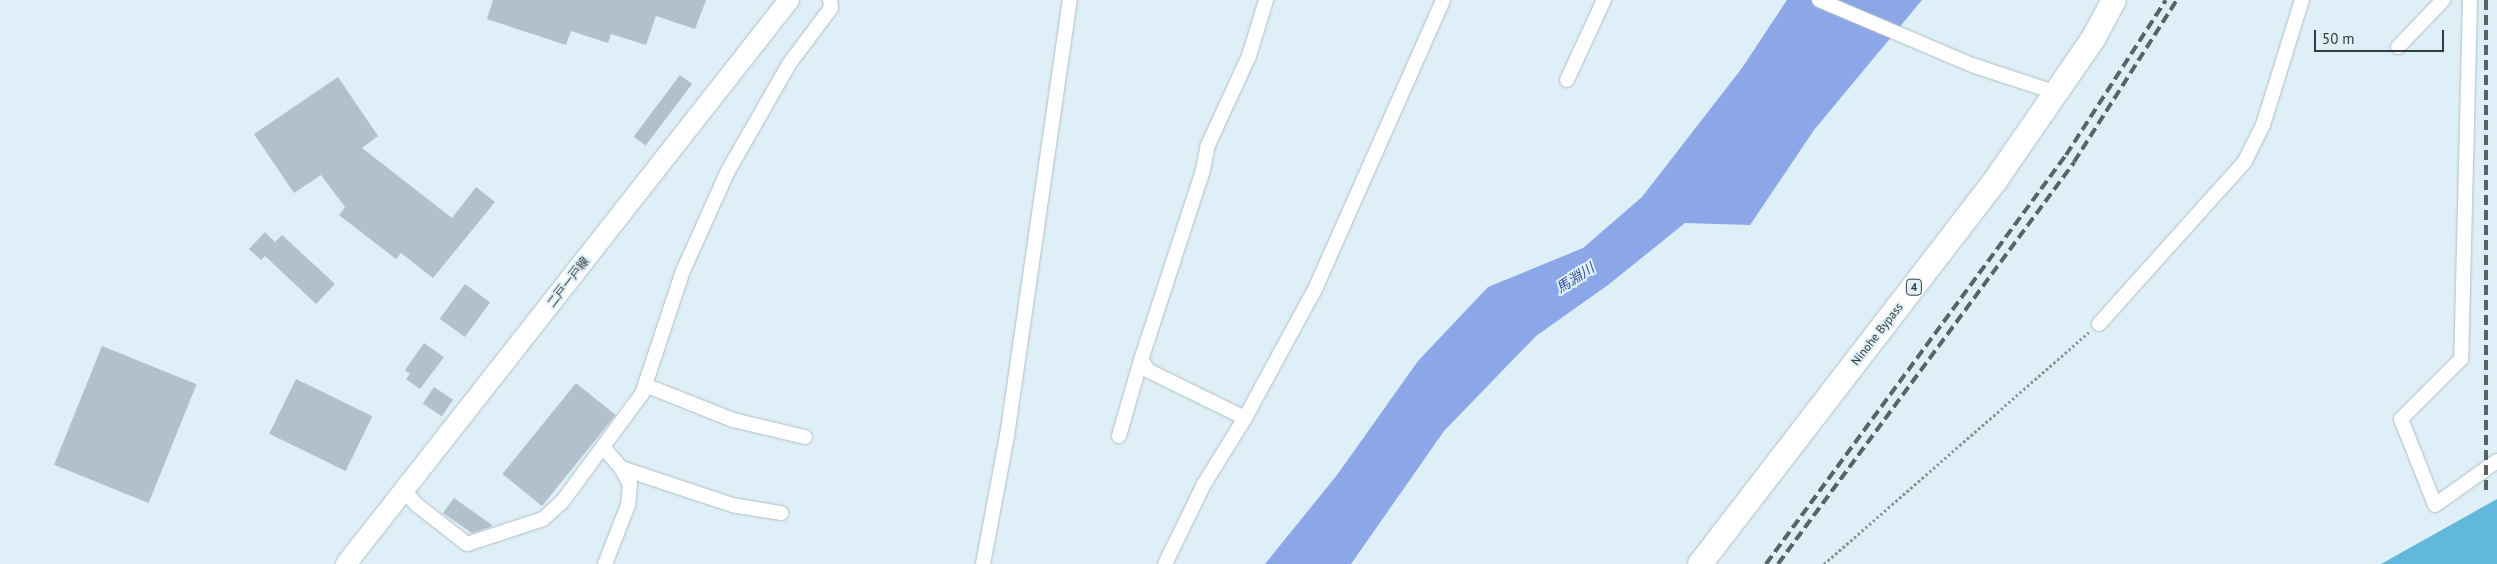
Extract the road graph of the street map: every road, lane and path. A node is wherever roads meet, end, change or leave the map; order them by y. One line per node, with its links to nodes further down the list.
1 (789, 0): 24 (main road, 二戸一戸線)
2 (830, 0): 17 (street)
3 (1070, 0): 28 (street)
4 (1266, 0): 16 (street)
5 (1443, 0): 18 (street)
6 (1604, 0): 13 (street)
7 (1819, 0): 14 (street)
8 (2114, 0): 14 (highway, Ninohe Bypass / 4)
9 (2302, 0): 15 (street)
10 (2443, 0): 12 (street)
11 (2470, 0): 22 (street)
12 (2398, 47)
13 (1567, 80)
14 (2054, 92): 30 (highway, Ninohe Bypass / 4)
15 (2099, 324): 31 (path)
16 (1141, 360): 18 (street); 19 (street)
17 (645, 385): 20 (street); 21 (street)
18 (1245, 418): 29 (street)
19 (1119, 436)
20 (805, 437)
21 (603, 447): 23 (street); 24 (street)
22 (2497, 460)
23 (621, 468): 25 (street); 27 (street)
24 (404, 491): 26 (main road, 二戸一戸線)
25 (781, 514)
26 (346, 564)
27 (605, 564)
28 (983, 564)
29 (1165, 564)
30 (1700, 564)
31 (1824, 564)

